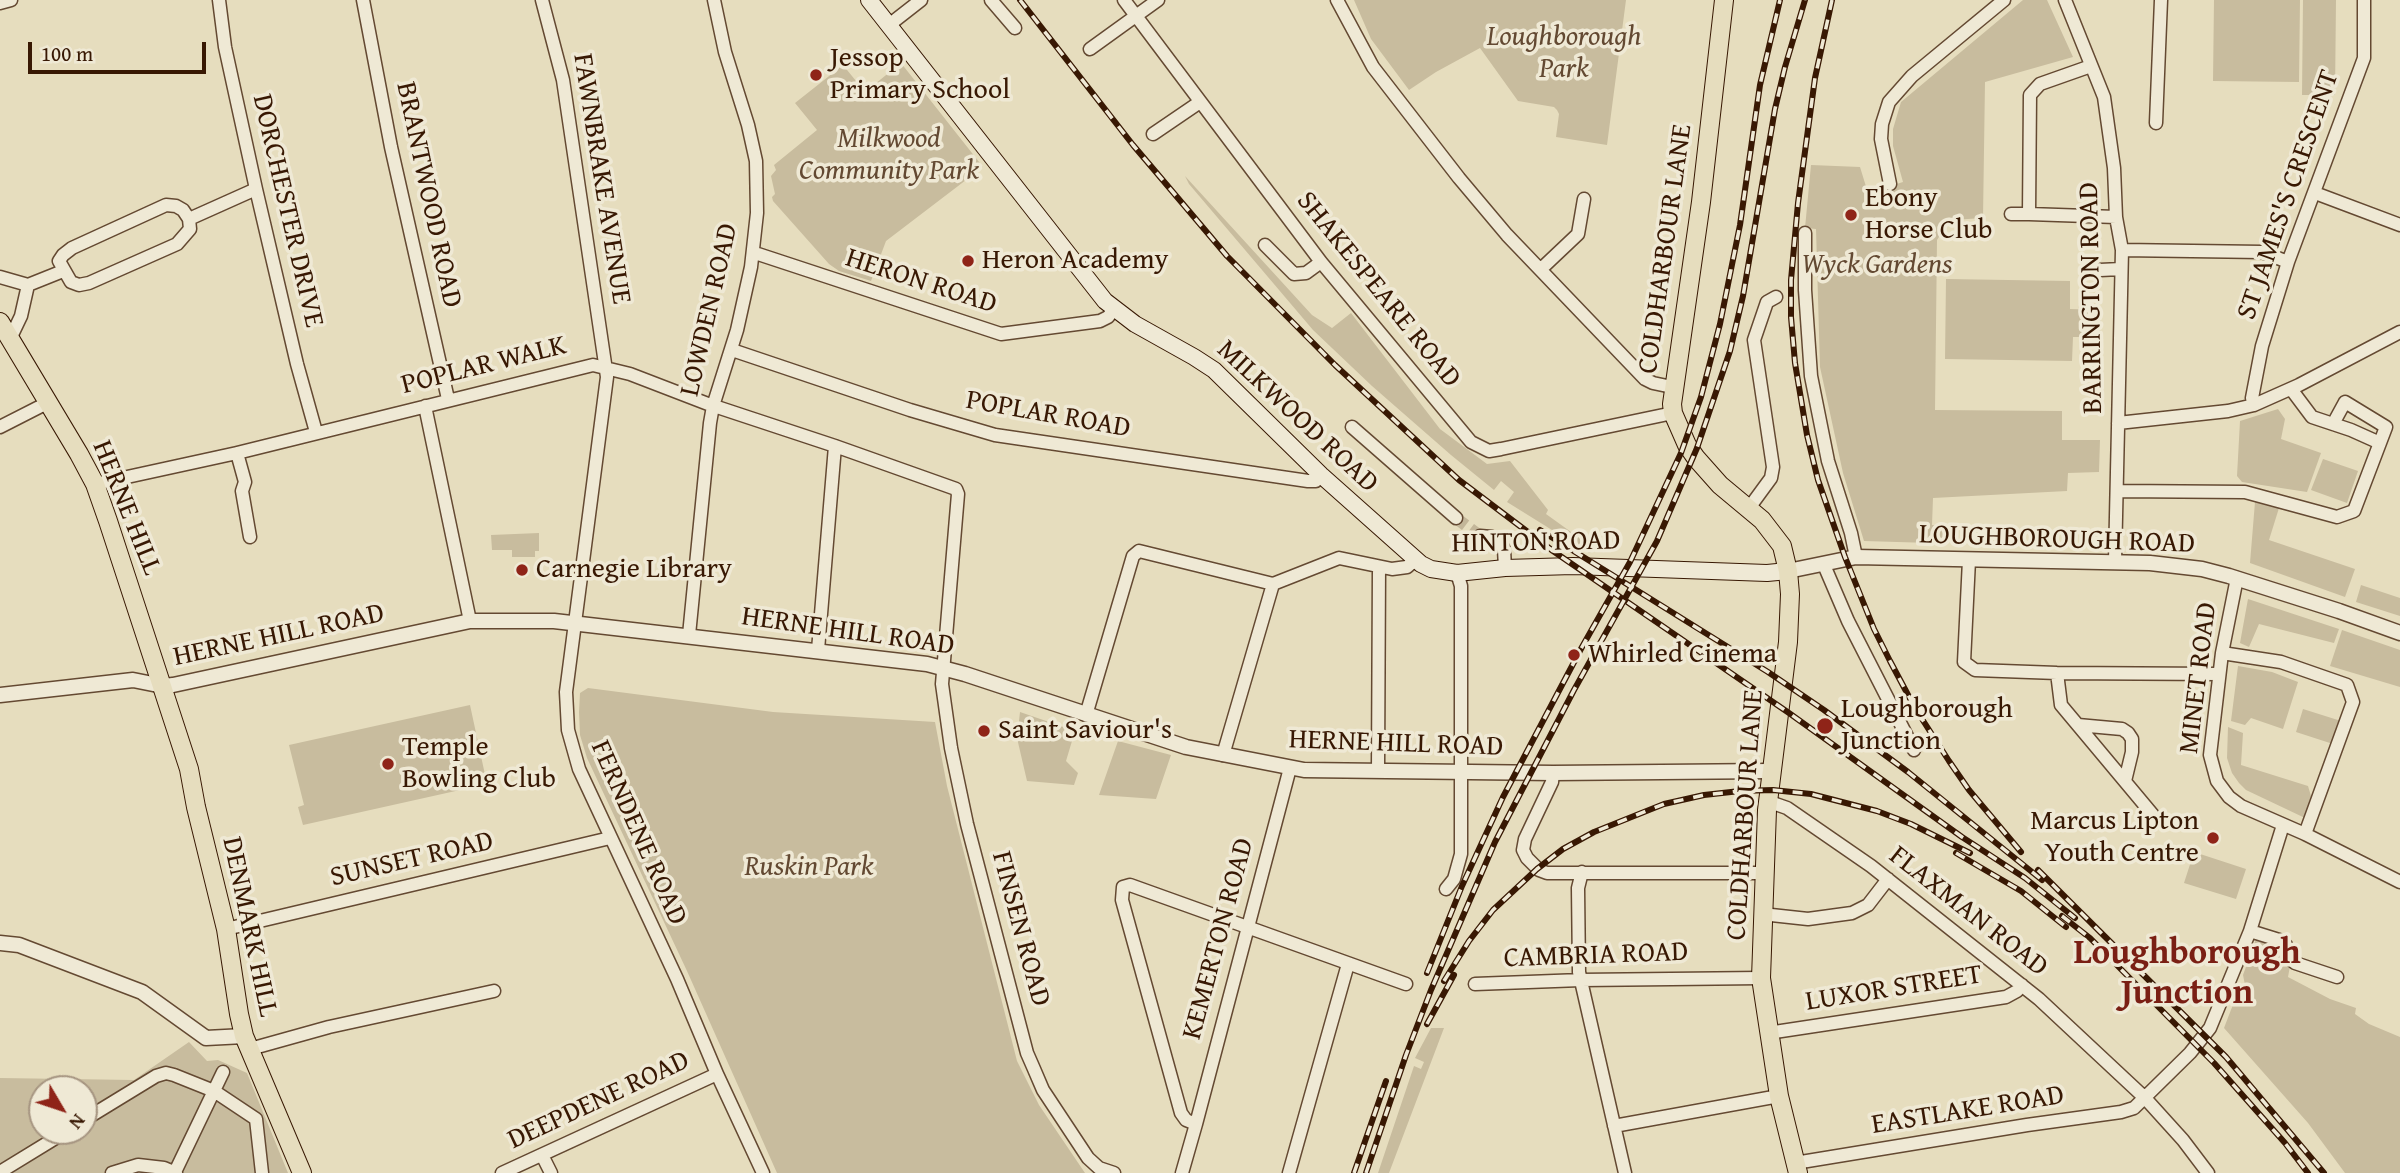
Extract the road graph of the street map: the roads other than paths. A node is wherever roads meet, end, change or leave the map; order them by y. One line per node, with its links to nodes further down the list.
1 (11, 0): 17 (street)
2 (219, 0): 27 (street, DORCHESTER DRIVE)
3 (363, 0): 56 (street, BRANTWOOD ROAD)
4 (542, 0): 53 (street, FAWNBRAKE AVENUE)
5 (714, 0): 38 (street, LOWDEN ROAD)
6 (869, 0): 19 (main road, MILKWOOD ROAD)
7 (920, 0): 19 (street)
8 (991, 0): 20 (street)
9 (1124, 0): 18 (street, SHAKESPEARE ROAD)
10 (1158, 0): 18 (street)
11 (1337, 0): 41 (street)
12 (1724, 0): 54 (main road, COLDHARBOUR LANE)
13 (2004, 0): 26 (street)
14 (2065, 0): 22 (street, BARRINGTON ROAD)
15 (2161, 0): 24 (street)
16 (2364, 0): 28 (street, ST JAMES'S CRESCENT)
17 (0, 3)
18 (1136, 16): 21 (street); 23 (street, SHAKESPEARE ROAD)
19 (889, 25): 48 (main road, MILKWOOD ROAD)
20 (1015, 28)
21 (1090, 49)
22 (2091, 66): 31 (street); 32 (street, BARRINGTON ROAD)
23 (1200, 102): 25 (street); 39 (street, SHAKESPEARE ROAD)
24 (2156, 122)
25 (1153, 134)
26 (1890, 184)
27 (256, 189): 33 (street); 66 (street, DORCHESTER DRIVE)
28 (2315, 192): 34 (street); 40 (street, ST JAMES'S CRESCENT)
29 (1584, 199): 41 (street)
30 (2011, 214): 31 (street)
31 (2029, 214): 32 (street)
32 (2116, 217): 37 (street, BARRINGTON ROAD)
33 (189, 219): 44 (street); 44 (street)
34 (2400, 225)
35 (1805, 233): 78 (street)
36 (1265, 245): 39 (street)
37 (2122, 250): 40 (street); 43 (street, BARRINGTON ROAD)
38 (753, 254): 48 (street, HERON ROAD); 52 (street, LOWDEN ROAD)
39 (1321, 262): 61 (street, SHAKESPEARE ROAD)
40 (2288, 262): 59 (street, ST JAMES'S CRESCENT)
41 (1541, 269): 54 (street)
42 (2100, 270): 43 (street)
43 (2121, 270): 62 (street, BARRINGTON ROAD)
44 (63, 271): 46 (street)
45 (0, 277): 46 (street)
46 (27, 285): 51 (street)
47 (1776, 297): 74 (street)
48 (1114, 309): 70 (main road, MILKWOOD ROAD)
49 (0, 322): 51 (main road, HERNE HILL)
50 (2400, 332): 55 (street)
51 (10, 339): 57 (main road, HERNE HILL)
52 (732, 350): 60 (street, LOWDEN ROAD); 70 (street, POPLAR ROAD)
53 (606, 368): 56 (street, POPLAR WALK); 60 (street, POPLAR WALK); 90 (street, FERNDENE ROAD)
54 (1672, 387): 61 (main road, COLDHARBOUR LANE)
55 (2291, 389): 59 (street); 63 (street)
56 (448, 399): 58 (street, POPLAR WALK)
57 (49, 402): 64 (street); 71 (main road, HERNE HILL)
58 (425, 405): 66 (street, POPLAR WALK); 89 (street)
59 (2254, 405): 62 (street)
60 (713, 406): 68 (street, POPLAR WALK); 92 (street, LOWDEN ROAD)
61 (1673, 413): 74 (main road, COLDHARBOUR LANE)
62 (2118, 424): 73 (street, BARRINGTON ROAD)
63 (2333, 425): 67 (street); 67 (street)
64 (0, 427)
65 (1352, 427): 75 (street)
66 (316, 432): 69 (street, POPLAR WALK)
67 (2380, 443): 73 (street)
68 (835, 446): 72 (street, POPLAR WALK); 93 (street)
69 (237, 453): 71 (street, POPLAR WALK); 77 (street)
70 (1321, 475): 79 (main road, MILKWOOD ROAD)
71 (95, 484): 98 (main road, HERNE HILL)
72 (956, 489): 95 (street, FINSEN ROAD)
73 (2118, 491): 81 (street, BARRINGTON ROAD)
74 (1749, 508): 85 (main road, COLDHARBOUR LANE)
75 (1456, 518)
76 (1480, 536): 84 (street)
77 (250, 537)
78 (1856, 557): 80 (street, LOUGHBOROUGH ROAD); 82 (street, LOUGHBOROUGH ROAD)
79 (1415, 559): 83 (street, HINTON ROAD); 86 (main road, HINTON ROAD)
80 (1969, 560): 81 (street, LOUGHBOROUGH ROAD); 96 (street)
81 (2115, 561): 87 (street, LOUGHBOROUGH ROAD)
82 (1824, 565): 85 (street, LOUGHBOROUGH ROAD); 102 (street)
83 (1379, 567): 88 (street, HINTON ROAD); 105 (street)
84 (1505, 568): 85 (main road, HINTON ROAD); 86 (main road, HINTON ROAD)
85 (1788, 571): 106 (main road, COLDHARBOUR LANE)
86 (1457, 573): 107 (street)
87 (2237, 578): 91 (street, LOUGHBOROUGH ROAD); 94 (street, MINET ROAD)
88 (1273, 584): 100 (street); 103 (street)
89 (470, 621): 90 (street, HERNE HILL ROAD); 98 (street, HERNE HILL ROAD)
90 (575, 622): 92 (street, HERNE HILL ROAD); 114 (street, FERNDENE ROAD)
91 (2400, 633)
92 (690, 635): 93 (street, HERNE HILL ROAD)
93 (818, 650): 95 (street, HERNE HILL ROAD)
94 (2222, 653): 97 (street, MINET ROAD); 113 (street)
95 (944, 667): 100 (street, HERNE HILL ROAD); 154 (street, FINSEN ROAD)
96 (2057, 673): 97 (street); 101 (street)
97 (2219, 674): 112 (street, MINET ROAD)
98 (163, 686): 99 (street, HERNE HILL ROAD); 122 (main road, DENMARK HILL)
99 (0, 695)
100 (1086, 715): 103 (street, HERNE HILL ROAD)
101 (2078, 724): 109 (street); 109 (street)
102 (1914, 750)
103 (1223, 755): 104 (street, HERNE HILL ROAD)
104 (1290, 768): 105 (street, HERNE HILL ROAD); 121 (street, KEMERTON ROAD)
105 (1378, 771): 107 (street, HERNE HILL ROAD)
106 (1771, 771): 108 (street, HERNE HILL ROAD); 110 (main road, COLDHARBOUR LANE)
107 (1460, 772): 108 (street, HERNE HILL ROAD); 119 (street)
108 (1553, 773): 115 (street)
109 (2125, 781): 111 (street)
110 (1767, 801): 116 (main road, COLDHARBOUR LANE); 117 (street, FLAXMAN ROAD)
111 (2153, 815)
112 (2283, 825): 113 (street, MINET ROAD); 123 (street, EASTLAKE ROAD)
113 (2305, 834): 118 (street, MINET ROAD)
114 (610, 838): 122 (street, SUNSET ROAD); 136 (street, FERNDENE ROAD)
115 (1582, 872): 116 (street); 128 (street)
116 (1763, 873): 120 (main road, COLDHARBOUR LANE)
117 (1888, 879): 120 (street); 131 (street, FLAXMAN ROAD)
118 (2400, 882)
119 (1446, 889)
120 (1762, 914): 127 (main road, COLDHARBOUR LANE)
121 (1247, 927): 125 (street); 141 (street, KEMERTON ROAD); 141 (street)
122 (226, 929): 134 (main road, DENMARK HILL)
123 (2250, 931): 126 (street); 139 (street, EASTLAKE ROAD)
124 (0, 943): 134 (street)
125 (1348, 964): 129 (street); 156 (street)
126 (2337, 977)
127 (1760, 978): 128 (street, CAMBRIA ROAD); 133 (main road, COLDHARBOUR LANE)
128 (1581, 980): 130 (street, CAMBRIA ROAD); 142 (street)
129 (1406, 984)
130 (1475, 984)
131 (2022, 985): 133 (street, LUXOR STREET); 139 (street, FLAXMAN ROAD)
132 (494, 991): 134 (street)
133 (1768, 1033): 138 (main road, COLDHARBOUR LANE)
134 (247, 1042): 150 (main road, DENMARK HILL)
135 (223, 1072): 137 (street)
136 (717, 1074): 144 (street, DEEPDENE ROAD); 153 (street, FERNDENE ROAD)
137 (214, 1091): 140 (street); 148 (street); 149 (street)
138 (1779, 1096): 142 (street); 145 (main road, COLDHARBOUR LANE)
139 (2145, 1098): 145 (street, EASTLAKE ROAD); 158 (street, FLAXMAN ROAD)
140 (98, 1111)
141 (1195, 1124): 155 (street, KEMERTON ROAD)
142 (1614, 1126): 157 (street)
143 (44, 1145): 146 (street)
144 (542, 1155): 151 (street, DEEPDENE ROAD); 152 (street)
145 (1797, 1168)
146 (0, 1172)
147 (112, 1173): 148 (street)
148 (176, 1173)
149 (262, 1173)
150 (302, 1173)
151 (502, 1173)
152 (551, 1173)
153 (763, 1173)
154 (1114, 1173)
155 (1182, 1173)
156 (1289, 1173)
157 (1625, 1173)
158 (2208, 1173)

